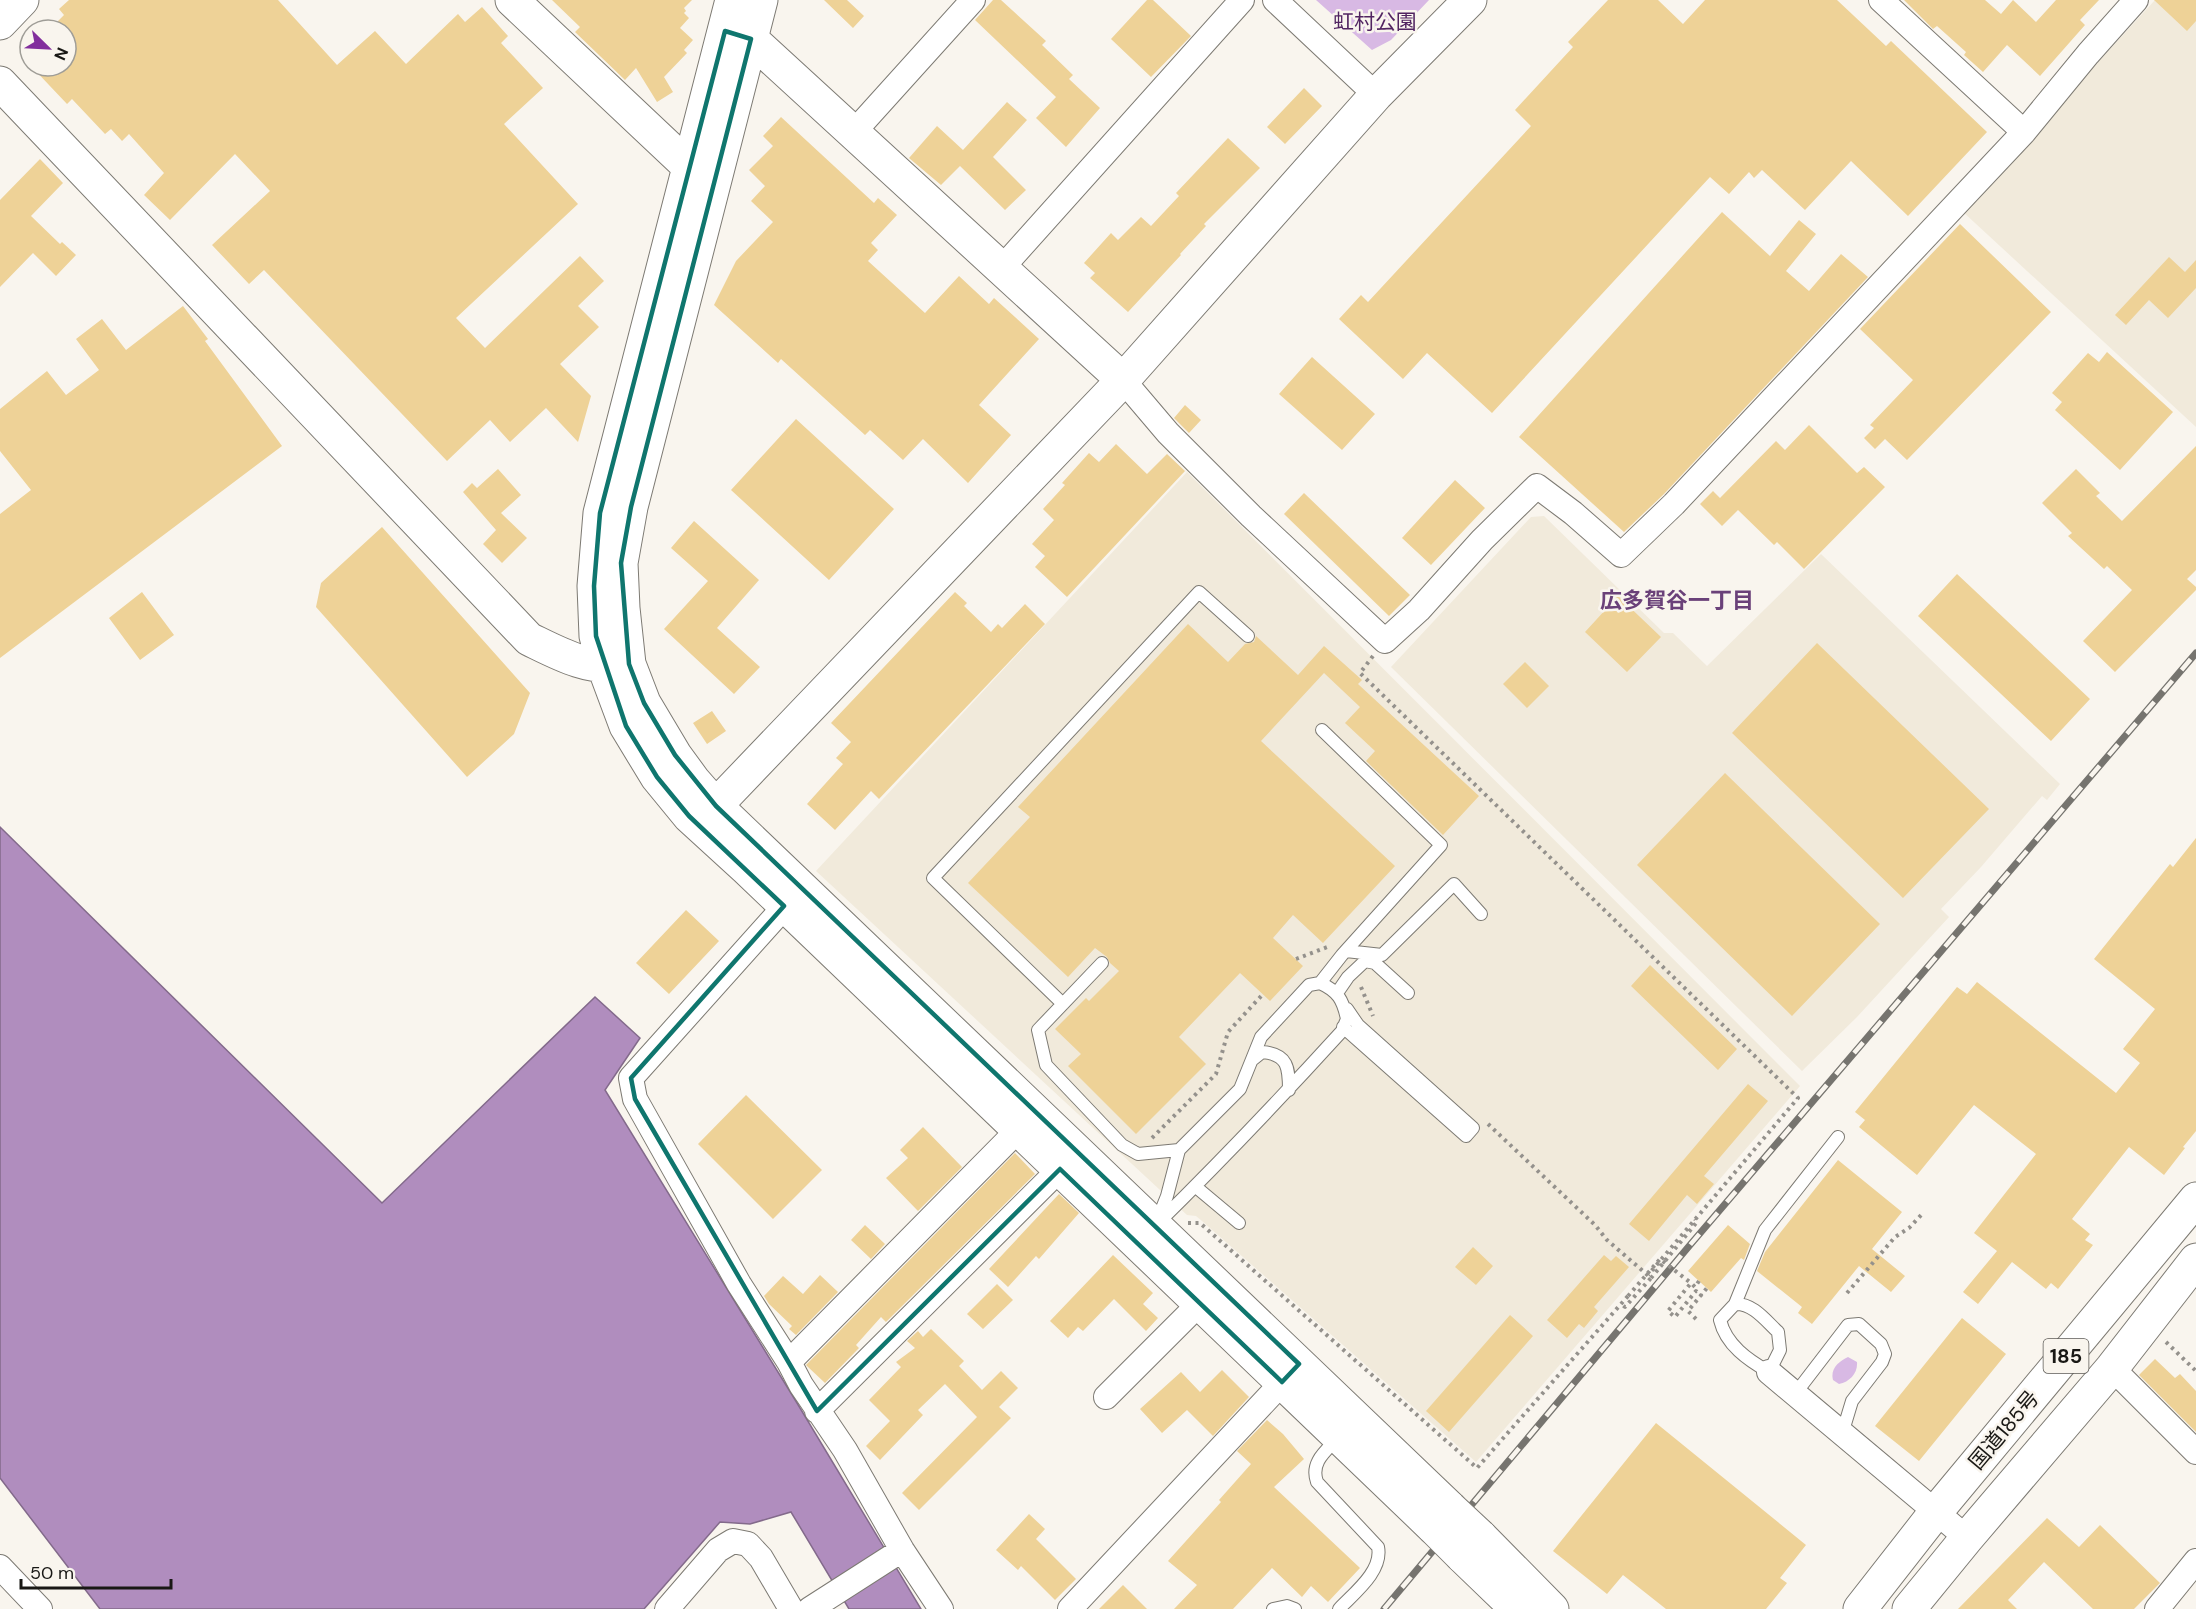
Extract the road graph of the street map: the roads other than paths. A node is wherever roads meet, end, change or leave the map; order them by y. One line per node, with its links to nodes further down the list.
1 (22, 0): 10 (main road)
2 (512, 0): 16 (main road)
3 (761, 0): 11 (main road)
4 (973, 0): 15 (street)
5 (1242, 0): 18 (street)
6 (1275, 0): 13 (street)
7 (1470, 0): 13 (main road)
8 (1881, 0): 14 (street)
9 (2136, 0): 14 (street)
10 (0, 23)
11 (736, 23): 15 (main road); 16 (main road); 17 (main road)
12 (0, 82): 21 (main road)
13 (1376, 95): 19 (main road)
14 (2024, 132): 19 (street)
15 (853, 133): 18 (main road)
16 (689, 167): 17 (main road); 21 (main road)
17 (714, 191): 21 (main road)
18 (1001, 268): 19 (main road)
19 (1124, 380): 23 (main road)
20 (1248, 636): 31 (lane)
21 (617, 666): 23 (main road)
22 (1322, 730): 26 (lane)
23 (707, 815): 24 (main road)
24 (793, 897): 36 (main road); 48 (street)
25 (1481, 914): 26 (lane)
26 (1344, 953): 28 (lane)
27 (1102, 963): 31 (lane)
28 (1320, 983): 29 (lane); 34 (lane)
29 (1337, 993): 30 (lane); 32 (lane)
30 (1408, 993)
31 (1063, 1004): 38 (lane)
32 (1344, 1006): 33 (lane); 33 (lane)
33 (1344, 1027): 35 (lane)
34 (1252, 1060): 35 (lane); 38 (lane)
35 (1289, 1090): 40 (lane)
36 (1027, 1121): 39 (main road); 48 (street)
37 (1838, 1137): 47 (lane)
38 (1179, 1150): 43 (lane)
39 (1069, 1160): 43 (main road); 54 (street)
40 (1196, 1187): 42 (lane); 43 (lane)
41 (2196, 1199): 44 (main road, 国道185号 / 185)
42 (1239, 1223)
43 (1146, 1235): 46 (main road); 51 (main road)
44 (2164, 1237): 45 (street); 58 (main road, 国道185号 / 185)
45 (2196, 1261): 49 (main road, 国道185号 / 185)
46 (1200, 1303): 51 (main road); 53 (street)
47 (1735, 1304): 50 (lane); 50 (lane)
48 (789, 1362): 54 (street)
49 (2112, 1368): 57 (street); 60 (main road, 国道185号 / 185)
50 (1769, 1372): 52 (street)
51 (1291, 1373): 56 (main road); 59 (main road); 70 (street)
52 (1794, 1394): 55 (street); 55 (lane)
53 (1106, 1397)
54 (817, 1411): 62 (street)
55 (1842, 1434): 58 (street)
56 (1339, 1437): 59 (main road); 73 (lane)
57 (2196, 1452)
58 (1935, 1513): 60 (street); 76 (main road, 国道185号 / 185)
59 (1442, 1518): 61 (main road, bridge)
60 (1967, 1538): 77 (main road, 国道185号 / 185)
61 (1471, 1546): 74 (main road); 75 (main road)
62 (902, 1550): 68 (street); 69 (street)
63 (2196, 1561): 78 (street)
64 (0, 1567): 65 (street)
65 (40, 1609)
66 (667, 1609): 67 (street)
67 (791, 1609)
68 (810, 1609)
69 (941, 1609)
70 (1070, 1609)
71 (1273, 1609): 72 (lane)
72 (1295, 1609)
73 (1339, 1609)
74 (1517, 1609)
75 (1552, 1609)
76 (1860, 1609)
77 (1910, 1609)
78 (2157, 1609)

